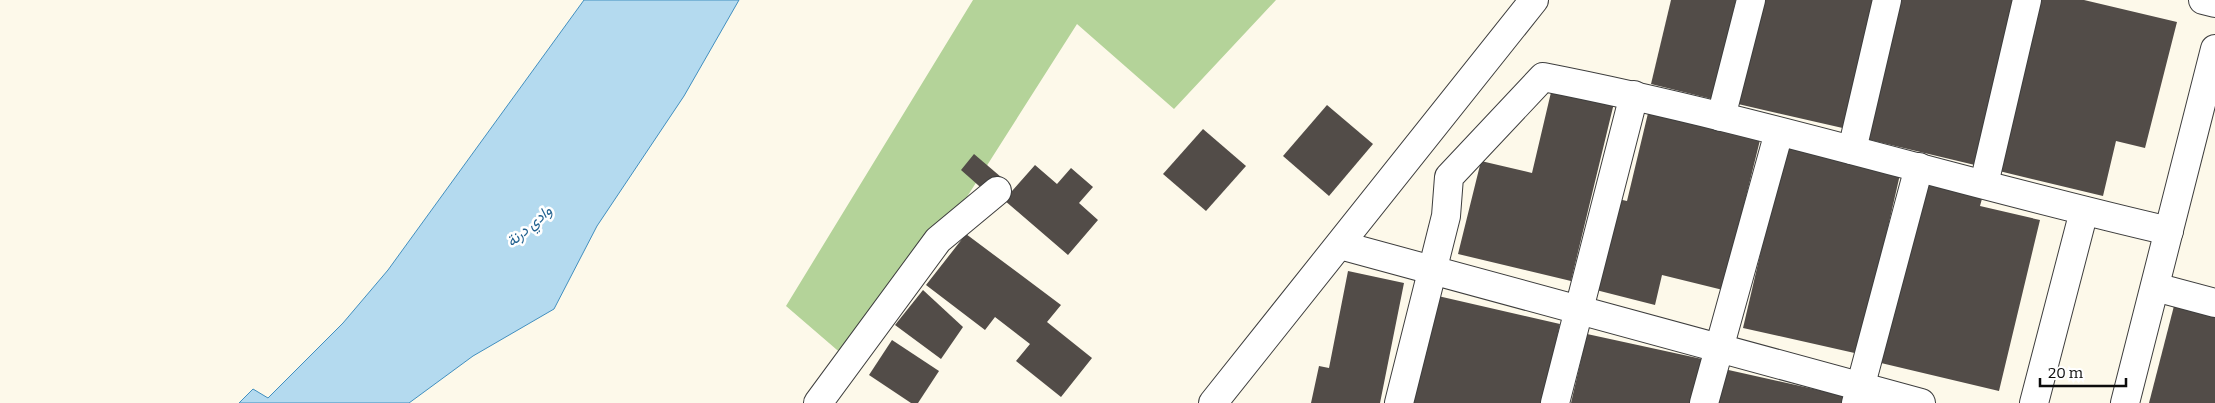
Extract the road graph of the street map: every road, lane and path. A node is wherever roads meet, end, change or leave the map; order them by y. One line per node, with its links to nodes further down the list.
1 (1534, 0): 17 (street)
2 (1751, 0): 9 (street)
3 (1887, 0): 11 (street)
4 (2028, 0): 13 (street)
5 (2203, 0): 6 (street)
6 (2215, 3)
7 (2214, 57): 16 (street)
8 (1634, 95): 9 (street); 18 (street); 21 (street)
9 (1721, 117): 10 (street)
10 (1779, 132): 11 (street); 22 (street)
11 (1852, 150): 12 (street)
12 (1919, 167): 13 (street); 23 (street)
13 (1984, 184): 15 (street)
14 (997, 191): 24 (street)
15 (2084, 212): 16 (street); 30 (street)
16 (2169, 231): 19 (street)
17 (1340, 245): 18 (street); 25 (street)
18 (1433, 269): 21 (street); 26 (street)
19 (2155, 287): 20 (street); 31 (street)
20 (2215, 303)
21 (1579, 309): 22 (street); 27 (street)
22 (1718, 347): 23 (street); 28 (street)
23 (1858, 395): 29 (street)
24 (818, 403)
25 (1212, 403)
26 (1399, 403)
27 (1555, 403)
28 (1704, 403)
29 (1922, 403)
30 (2034, 403)
31 (2126, 403)

